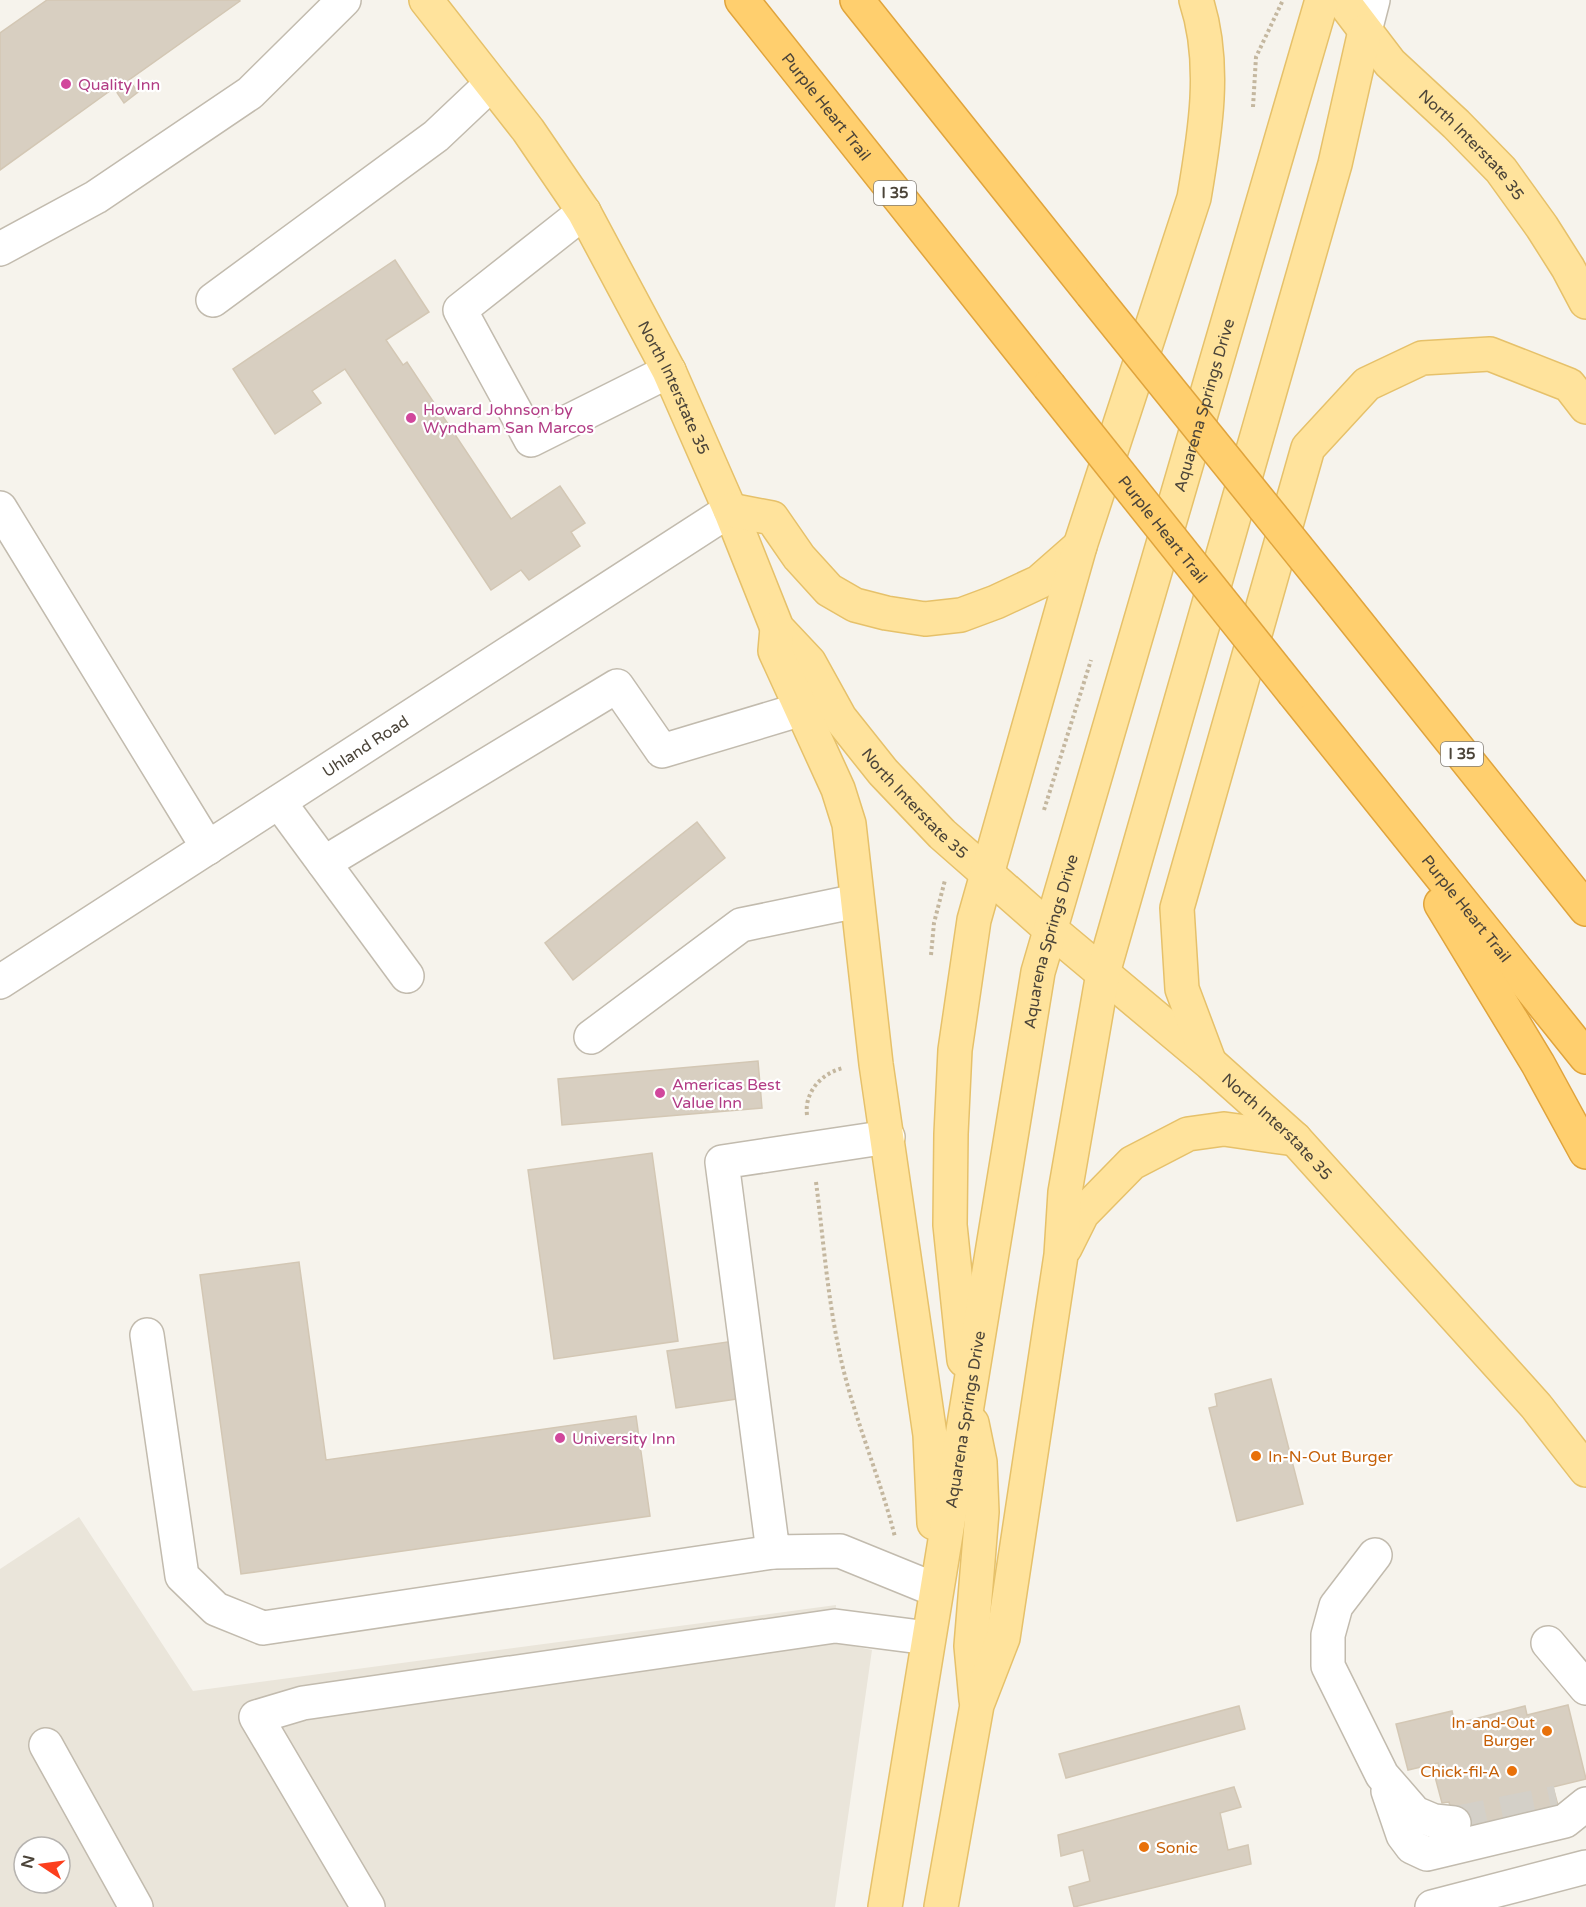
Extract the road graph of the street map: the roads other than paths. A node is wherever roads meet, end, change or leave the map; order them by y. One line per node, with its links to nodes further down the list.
1 (426, 0): 10 (main road, North Interstate 35)
2 (742, 0): 23 (highway, Purple Heart Trail / I 35, bridge)
3 (857, 0): 21 (highway, I 35, bridge)
4 (1196, 0): 19 (main road)
5 (1322, 0): 31 (main road, Aquarena Springs Drive)
6 (1342, 0): 9 (main road, North Interstate 35)
7 (1373, 0): 9 (street)
8 (336, 3): 12 (street)
9 (1365, 31): 14 (main road, North Interstate 35); 32 (main road)
10 (491, 84): 11 (main road, North Interstate 35); 13 (street)
11 (584, 212): 15 (main road, North Interstate 35); 15 (street)
12 (0, 249)
13 (213, 300)
14 (1586, 302)
15 (669, 370): 18 (main road, North Interstate 35)
16 (1586, 407): 37 (main road)
17 (0, 508): 25 (street)
18 (730, 510): 19 (main road); 20 (main road, North Interstate 35); 24 (street, Uhland Road)
19 (1080, 546): 27 (main road)
20 (777, 628): 22 (main road); 27 (main road, North Interstate 35)
21 (1415, 695): 28 (highway); 30 (highway, I 35)
22 (802, 709): 26 (street); 29 (main road)
23 (1374, 792): 36 (highway, Purple Heart Trail / I 35); 40 (highway)
24 (279, 802): 25 (street, Uhland Road); 26 (street)
25 (208, 848): 34 (street, Uhland Road)
26 (324, 863): 33 (street)
27 (987, 874): 31 (main road, North Interstate 35); 43 (main road)
28 (1586, 890)
29 (857, 901): 35 (street); 38 (main road)
30 (1586, 909)
31 (1050, 929): 32 (main road, North Interstate 35); 43 (main road, Aquarena Springs Drive)
32 (1103, 973): 37 (main road, North Interstate 35); 41 (main road)
33 (407, 976)
34 (0, 982)
35 (591, 1037)
36 (1586, 1057)
37 (1210, 1063): 39 (main road, North Interstate 35)
38 (888, 1137): 45 (street); 47 (main road)
39 (1295, 1139): 41 (main road); 44 (main road, North Interstate 35)
40 (1586, 1152)
41 (1061, 1255): 51 (main road)
42 (147, 1335): 45 (street)
43 (968, 1403): 47 (main road, Aquarena Springs Drive); 51 (main road)
44 (1586, 1470)
45 (773, 1552): 47 (street)
46 (1375, 1555): 53 (street)
47 (936, 1590): 48 (main road, Aquarena Springs Drive)
48 (928, 1638): 58 (street); 59 (main road, Aquarena Springs Drive)
49 (1548, 1643): 50 (street)
50 (1586, 1688)
51 (977, 1705): 60 (main road)
52 (46, 1745): 57 (street)
53 (1382, 1775): 54 (street); 55 (street)
54 (1576, 1800)
55 (1454, 1823)
56 (1586, 1867): 61 (street)
57 (136, 1907)
58 (368, 1907)
59 (885, 1907)
60 (942, 1907)
61 (1432, 1907)

